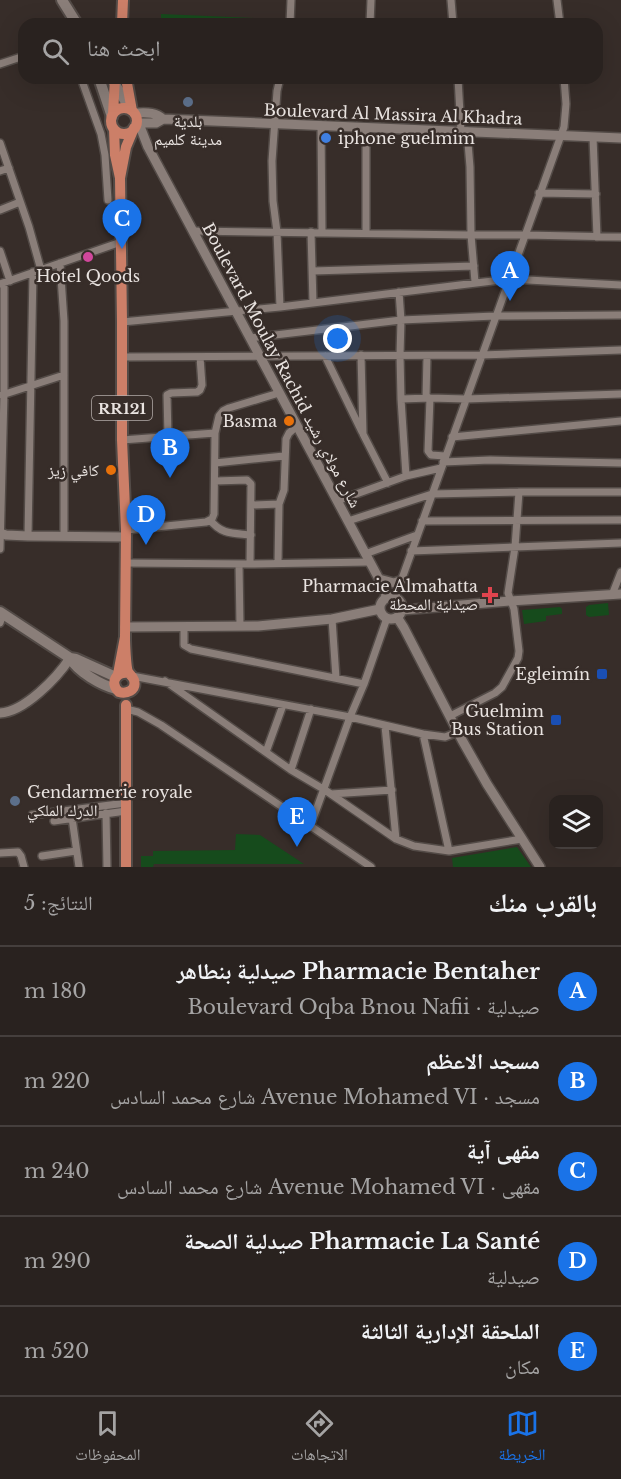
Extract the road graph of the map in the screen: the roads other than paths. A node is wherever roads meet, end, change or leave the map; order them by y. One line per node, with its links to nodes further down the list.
1 (123, 0): 8 (main road)
2 (291, 0): 9 (street)
3 (371, 0): 10 (street)
4 (451, 0): 11 (street)
5 (557, 0): 12 (street)
6 (63, 1): 7 (main road)
7 (73, 18)
8 (122, 18)
9 (290, 18)
10 (370, 18)
11 (452, 18)
12 (559, 18)
13 (18, 58): 14 (street)
14 (0, 64)
15 (83, 84): 40 (street)
16 (101, 84): 23 (main road)
17 (114, 84): 23 (main road, RR121)
18 (116, 84): 25 (main road)
19 (127, 84): 25 (main road, RR121)
20 (279, 84): 26 (street)
21 (459, 84): 30 (street)
22 (564, 84): 31 (street)
23 (113, 115): 25 (main road); 29 (main road, RR121)
24 (163, 119): 25 (street, Boulevard Al Massira Al Khadra); 25 (street, Boulevard Al Massira Al Khadra); 26 (street, Boulevard Al Massira Al Khadra)
25 (134, 123): 29 (main road); 37 (main road, RR121); 43 (street, Boulevard Moulay Rachid شارع مولاي رشيد)
26 (275, 124): 27 (street, Boulevard Al Massira Al Khadra); 44 (street)
27 (321, 127): 28 (street, Boulevard Al Massira Al Khadra); 46 (street)
28 (366, 128): 30 (street, Boulevard Al Massira Al Khadra); 47 (street)
29 (114, 129): 37 (main road, RR121)
30 (464, 131): 31 (street, Boulevard Al Massira Al Khadra); 49 (street)
31 (560, 136): 32 (street, Boulevard Al Massira Al Khadra); 38 (street)
32 (592, 137): 33 (street, Boulevard Al Massira Al Khadra); 39 (street)
33 (621, 138)
34 (0, 143): 35 (street)
35 (9, 168): 36 (street); 41 (street)
36 (0, 171)
37 (120, 178): 52 (main road, RR121)
38 (539, 193): 39 (street); 48 (street)
39 (596, 194): 50 (street)
40 (108, 200)
41 (20, 202): 42 (street); 56 (street)
42 (0, 210)
43 (193, 231): 44 (street); 65 (street, Boulevard Moulay Rachid شارع مولاي رشيد)
44 (277, 232): 45 (street); 64 (street)
45 (311, 232): 46 (street); 57 (street)
46 (322, 232): 47 (street)
47 (366, 233): 49 (street)
48 (525, 234): 49 (street); 50 (street); 58 (street)
49 (471, 235): 55 (street)
50 (597, 237): 51 (street)
51 (621, 237)
52 (121, 242): 54 (street); 69 (main road, RR121)
53 (0, 251): 59 (street)
54 (60, 263): 56 (street); 80 (street)
55 (474, 267): 57 (street); 60 (street)
56 (37, 271): 59 (street); 81 (street)
57 (313, 271): 63 (street)
58 (509, 279): 60 (street); 61 (street); 67 (street)
59 (4, 282): 84 (street)
60 (475, 282): 62 (street)
61 (621, 285)
62 (399, 292): 63 (street); 68 (street)
63 (313, 303): 64 (street)
64 (280, 307): 65 (street)
65 (236, 311): 69 (street); 70 (street, Boulevard Moulay Rachid شارع مولاي رشيد)
66 (621, 315): 67 (street)
67 (495, 316): 68 (street); 74 (street)
68 (401, 320): 70 (street); 73 (street)
69 (122, 322): 77 (main road, RR121)
70 (250, 338): 79 (street, Boulevard Moulay Rachid شارع مولاي رشيد)
71 (621, 350): 74 (street)
72 (361, 355): 73 (street); 75 (street); 91 (street)
73 (400, 355): 76 (street); 86 (street)
74 (481, 355): 76 (street); 87 (street)
75 (325, 356): 79 (street); 91 (street)
76 (427, 356): 85 (street)
77 (122, 357): 78 (street); 94 (main road, RR121)
78 (200, 357): 79 (street); 92 (street)
79 (260, 357): 82 (street, Boulevard Moulay Rachid شارع مولاي رشيد)
80 (64, 375): 81 (street); 118 (street)
81 (30, 386): 84 (street); 117 (street)
82 (279, 393): 89 (street, Boulevard Moulay Rachid شارع مولاي رشيد); 90 (street)
83 (621, 394): 87 (street)
84 (2, 395): 113 (street)
85 (428, 398): 86 (street); 87 (street); 96 (street)
86 (401, 399): 99 (street)
87 (466, 399): 93 (street)
88 (621, 421): 93 (street)
89 (297, 426): 95 (street); 105 (street, Boulevard Moulay Rachid شارع مولاي رشيد)
90 (215, 433): 92 (street); 97 (street)
91 (363, 434): 101 (street)
92 (168, 436): 94 (street)
93 (452, 437): 96 (street)
94 (122, 440): 114 (main road, RR121)
95 (284, 456): 97 (street); 106 (street)
96 (443, 462): 98 (street); 99 (street); 104 (street)
97 (215, 463): 100 (street)
98 (621, 463)
99 (406, 477): 101 (street)
100 (215, 481): 107 (street); 108 (street)
101 (388, 483): 105 (street)
102 (519, 492): 103 (street); 104 (street); 112 (street)
103 (621, 492)
104 (432, 494): 110 (street); 111 (street)
105 (337, 501): 110 (street, Boulevard Moulay Rachid شارع مولاي رشيد)
106 (279, 504): 107 (street); 125 (street)
107 (252, 505): 115 (street)
108 (210, 520): 114 (street); 115 (street)
109 (621, 520): 112 (street)
110 (348, 521): 123 (street, Boulevard Moulay Rachid شارع مولاي رشيد)
111 (422, 521): 112 (street); 116 (street)
112 (517, 521): 120 (street)
113 (1, 533): 117 (street); 121 (street)
114 (126, 533): 118 (street); 124 (main road, RR121)
115 (251, 535): 127 (street)
116 (417, 535): 122 (street); 123 (street)
117 (28, 536): 118 (street)
118 (64, 536)
119 (621, 543): 120 (street)
120 (515, 547): 122 (street); 133 (street)
121 (0, 549)
122 (411, 551): 130 (street)
123 (367, 558): 125 (street); 129 (street, Boulevard Moulay Rachid شارع مولاي رشيد)
124 (126, 563): 126 (street); 140 (main road, RR121)
125 (278, 563): 127 (street)
126 (239, 564): 127 (street); 138 (street)
127 (250, 564)
128 (621, 572): 131 (street)
129 (379, 579): 130 (street); 132 (street, Boulevard Moulay Rachid شارع مولاي رشيد)
130 (400, 581): 132 (street)
131 (616, 594): 133 (street)
132 (391, 598): 134 (street); 135 (street)
133 (510, 601): 135 (street); 152 (street)
134 (380, 609): 135 (street); 137 (street)
135 (395, 615): 146 (street); 152 (street)
136 (1, 616): 141 (main road)
137 (332, 619): 138 (street); 143 (street)
138 (240, 626): 139 (street)
139 (184, 627): 140 (street); 143 (street)
140 (125, 632): 142 (main road, RR121)
141 (70, 658): 142 (main road); 147 (main road); 151 (street)
142 (124, 675): 144 (street); 147 (main road, RR121); 147 (main road, RR121)
143 (336, 678): 146 (street)
144 (148, 679): 145 (street); 147 (street)
145 (165, 681): 148 (street); 157 (street)
146 (364, 684): 153 (street)
147 (124, 690): 149 (main road, RR121)
148 (283, 705): 150 (street); 157 (street)
149 (126, 707): 161 (main road); 166 (street)
150 (311, 710): 153 (street); 158 (street)
151 (0, 713)
152 (450, 716): 155 (street)
153 (350, 717): 154 (street); 160 (street)
154 (385, 726): 156 (street); 159 (street)
155 (458, 732): 156 (street); 167 (street)
156 (423, 734): 170 (street)
157 (266, 752): 158 (street)
158 (291, 770): 160 (street)
159 (392, 790): 160 (street); 168 (street)
160 (328, 792): 166 (street); 168 (street)
161 (126, 807): 162 (street); 163 (street); 176 (main road)
162 (105, 813): 164 (street); 175 (street)
163 (32, 815)
164 (72, 818): 165 (street); 169 (street)
165 (54, 821)
166 (310, 827): 177 (street)
167 (522, 839): 170 (street); 178 (street)
168 (396, 840): 170 (street)
169 (76, 851): 172 (street); 174 (street)
170 (448, 851)
171 (0, 853): 173 (street)
172 (42, 856)
173 (24, 867)
174 (79, 867)
175 (107, 867)
176 (126, 867)
177 (371, 867)
178 (540, 867)

